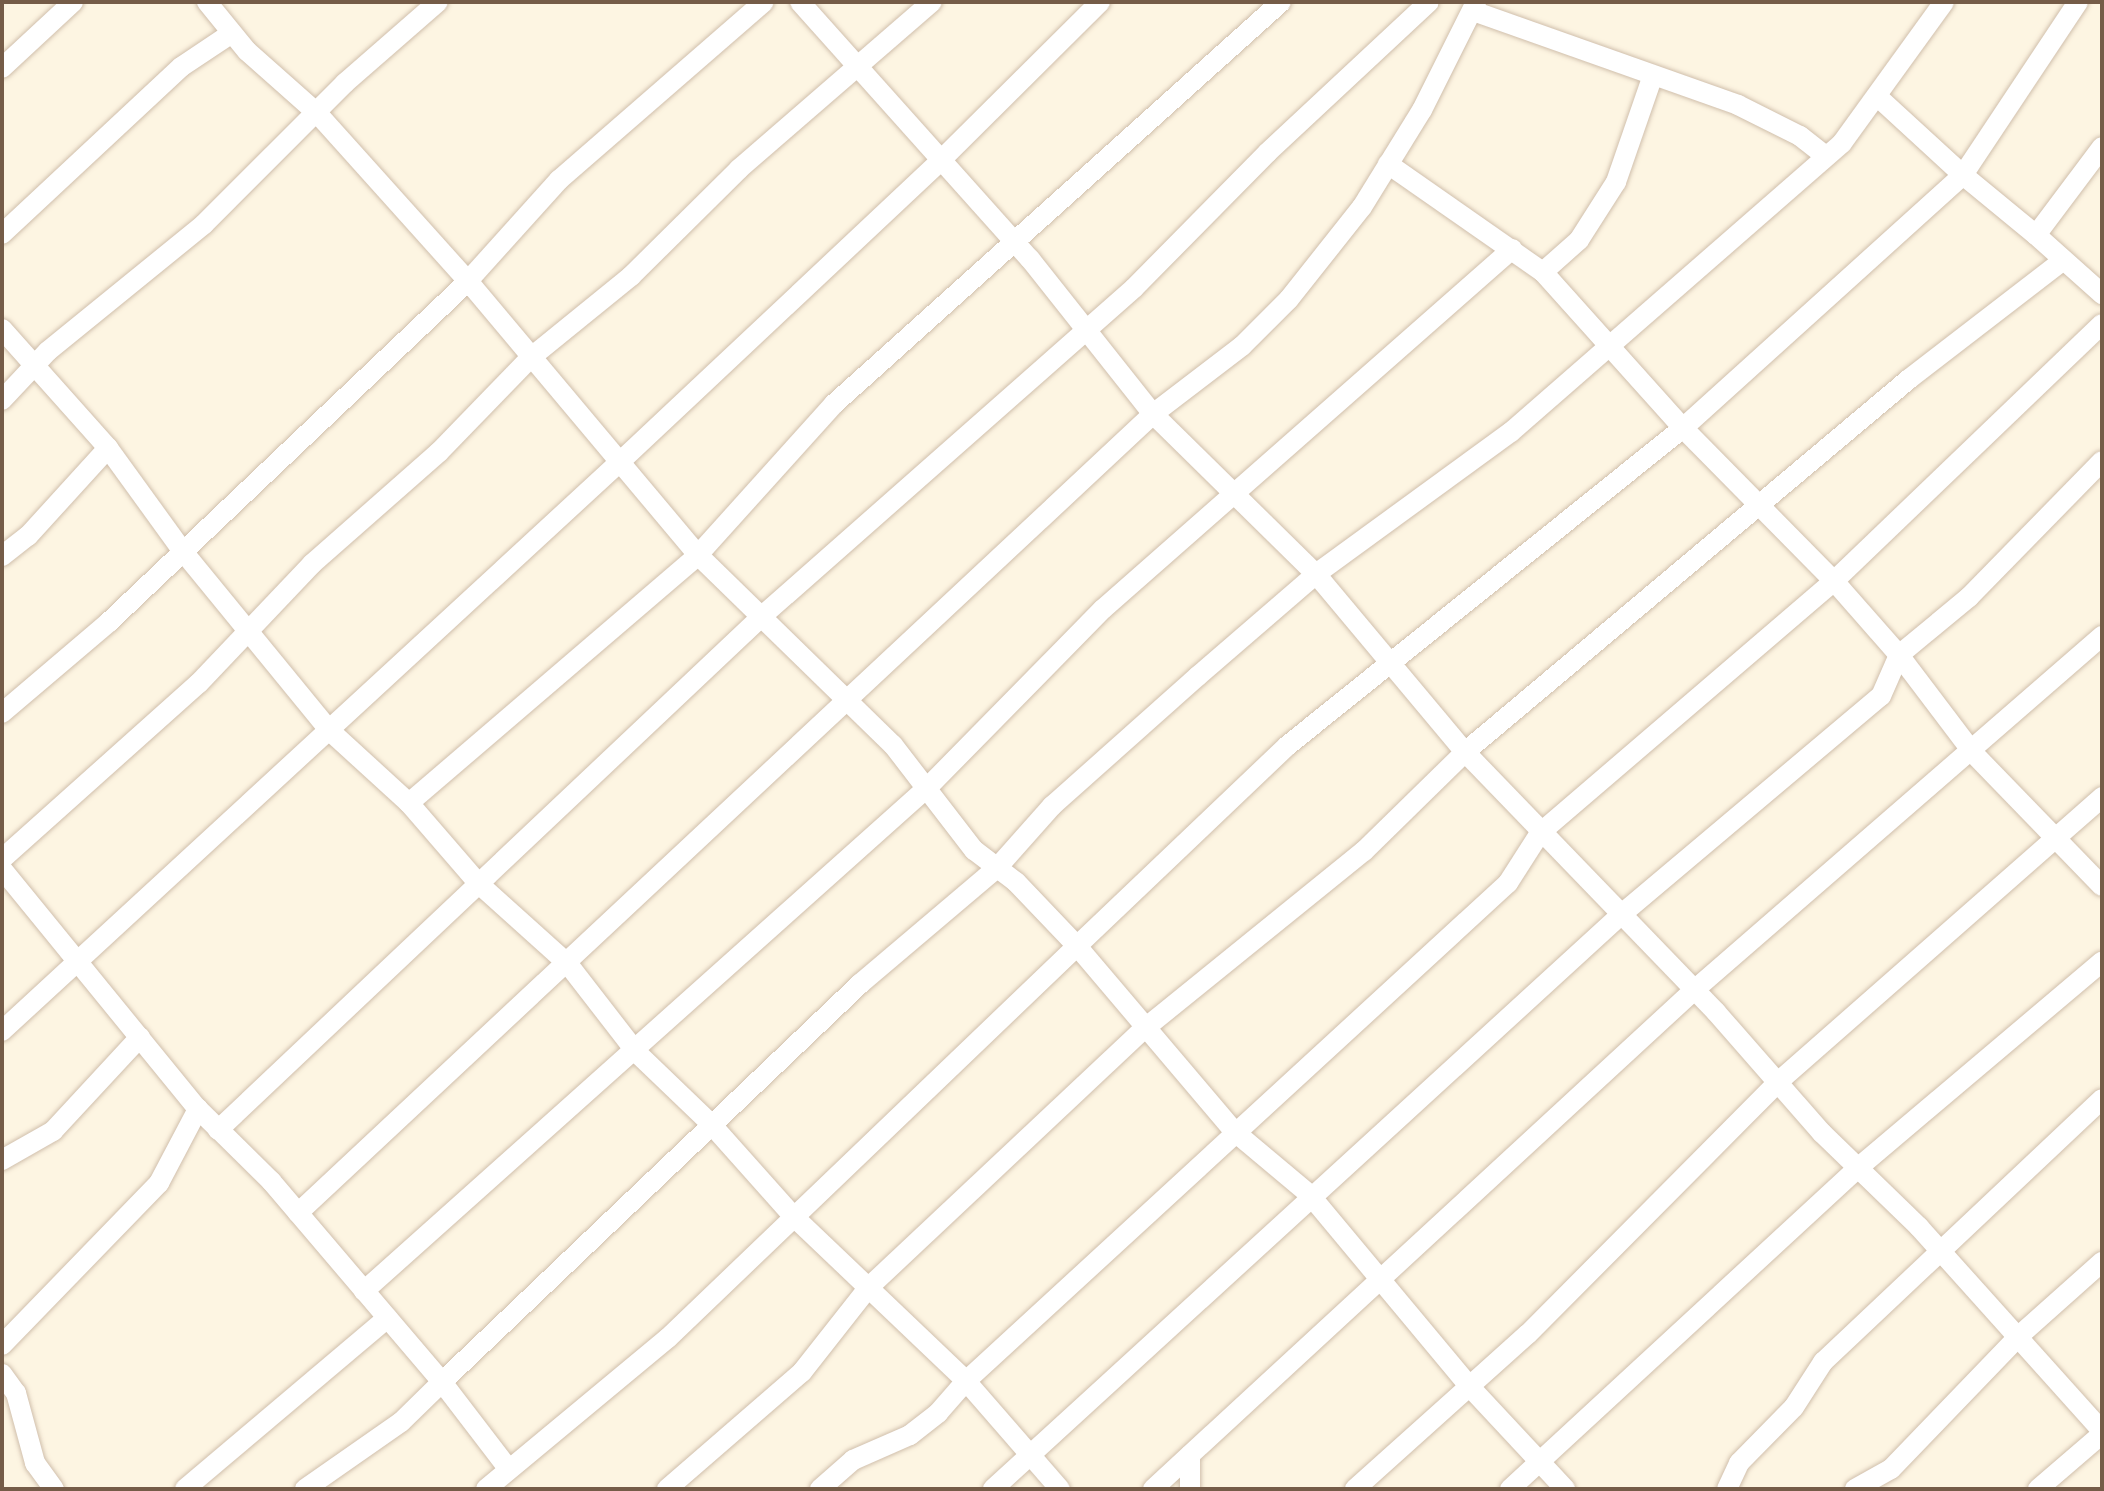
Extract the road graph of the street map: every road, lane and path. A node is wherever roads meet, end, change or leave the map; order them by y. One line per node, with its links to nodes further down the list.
1 (73, 2): 14 (street)
2 (207, 2): 13 (street)
3 (438, 2): 18 (street)
4 (764, 2): 30 (street)
5 (800, 2): 15 (street)
6 (932, 2): 15 (street)
7 (1100, 2): 21 (street)
8 (1281, 2): 26 (street)
9 (1429, 2): 33 (street)
10 (1944, 2): 17 (street)
11 (2078, 2): 23 (street)
12 (1474, 6): 16 (street); 22 (street)
13 (232, 33): 18 (street); 24 (street)
14 (2, 68)
15 (858, 68): 21 (street); 36 (street)
16 (1652, 78): 20 (street); 29 (street)
17 (1879, 98): 20 (street); 23 (street)
18 (318, 114): 30 (street); 37 (street)
19 (2102, 147): 25 (street)
20 (1826, 156): 35 (street)
21 (939, 162): 26 (street); 42 (street)
22 (1388, 164): 27 (street); 39 (street)
23 (1963, 175): 25 (street); 40 (street)
24 (2, 234)
25 (2036, 235): 28 (street)
26 (1014, 240): 33 (street); 47 (street)
27 (1512, 249): 29 (street); 44 (street)
28 (2062, 261): 31 (street); 45 (street)
29 (1543, 272): 35 (street)
30 (468, 281): 36 (street); 46 (street)
31 (2102, 294)
32 (2102, 324): 50 (street)
33 (1086, 328): 39 (street); 51 (street)
34 (2, 329): 37 (street)
35 (1610, 348): 40 (street); 49 (street)
36 (529, 359): 42 (street); 52 (street)
37 (36, 362): 38 (street); 41 (street)
38 (2, 400)
39 (1153, 414): 44 (street); 56 (street)
40 (1683, 428): 45 (street); 55 (street)
41 (108, 448): 46 (street); 48 (street)
42 (623, 459): 47 (street); 58 (street)
43 (2102, 461): 54 (street)
44 (1233, 493): 49 (street); 61 (street)
45 (1763, 506): 50 (street); 59 (street)
46 (181, 549): 52 (street); 57 (street)
47 (698, 555): 51 (street); 63 (street)
48 (2, 556)
49 (1316, 574): 55 (street); 67 (street)
50 (1834, 581): 54 (street); 64 (street)
51 (761, 617): 56 (street); 69 (street)
52 (250, 630): 58 (street); 66 (street)
53 (2102, 636): 60 (street)
54 (1899, 655): 60 (street); 71 (street)
55 (1392, 664): 59 (street); 72 (street)
56 (849, 703): 61 (street); 75 (street)
57 (2, 713)
58 (329, 730): 63 (street); 73 (street)
59 (1465, 752): 64 (street); 77 (street)
60 (1973, 753): 65 (street); 76 (street)
61 (929, 786): 67 (street); 80 (street)
62 (2102, 797): 65 (street)
63 (409, 803): 69 (street)
64 (1540, 833): 71 (street); 86 (street)
65 (2057, 837): 70 (street); 81 (street)
66 (2, 859)
67 (997, 868): 72 (street); 84 (street)
68 (2, 869): 73 (street)
69 (478, 883): 75 (street); 85 (street)
70 (2102, 886)
71 (1623, 913): 76 (street); 89 (street)
72 (1077, 946): 77 (street); 91 (street)
73 (80, 959): 78 (street); 79 (street)
74 (2102, 962): 88 (street)
75 (568, 964): 80 (street); 90 (street)
76 (1692, 992): 81 (street); 94 (street)
77 (1144, 1029): 86 (street); 95 (street)
78 (2, 1031)
79 (140, 1037): 83 (street); 87 (street)
80 (636, 1052): 84 (street); 96 (street)
81 (1778, 1082): 88 (street); 103 (street)
82 (2102, 1099): 92 (street)
83 (198, 1109): 85 (street); 99 (street)
84 (712, 1125): 91 (street); 102 (street)
85 (218, 1130): 90 (street)
86 (1235, 1132): 89 (street); 101 (street)
87 (2, 1160)
88 (1859, 1167): 92 (street); 107 (street)
89 (1310, 1195): 94 (street); 105 (street)
90 (298, 1213): 96 (street)
91 (793, 1216): 95 (street); 108 (street)
92 (1939, 1248): 98 (street); 122 (street)
93 (2102, 1262): 98 (street)
94 (1382, 1279): 103 (street); 106 (street)
95 (869, 1287): 101 (street); 113 (street)
96 (364, 1291): 97 (street)
97 (387, 1318): 102 (street); 110 (street)
98 (2020, 1335): 104 (street); 123 (street)
99 (2, 1345)
100 (2, 1374): 109 (street)
101 (966, 1381): 105 (street); 114 (street)
102 (442, 1382): 108 (street); 111 (street)
103 (1469, 1386): 107 (street); 119 (street)
104 (2100, 1425): 124 (street)
105 (1030, 1455): 115 (street); 116 (street)
106 (1190, 1455): 117 (street); 118 (street)
107 (1539, 1463): 120 (street); 121 (street)
108 (507, 1467): 112 (street)
109 (54, 1489)
110 (185, 1489)
111 (305, 1489)
112 (486, 1489)
113 (667, 1489)
114 (820, 1489)
115 (993, 1489)
116 (1060, 1489)
117 (1153, 1489)
118 (1190, 1489)
119 (1355, 1489)
120 (1510, 1489)
121 (1565, 1489)
122 (1727, 1489)
123 (1855, 1489)
124 (2038, 1489)

